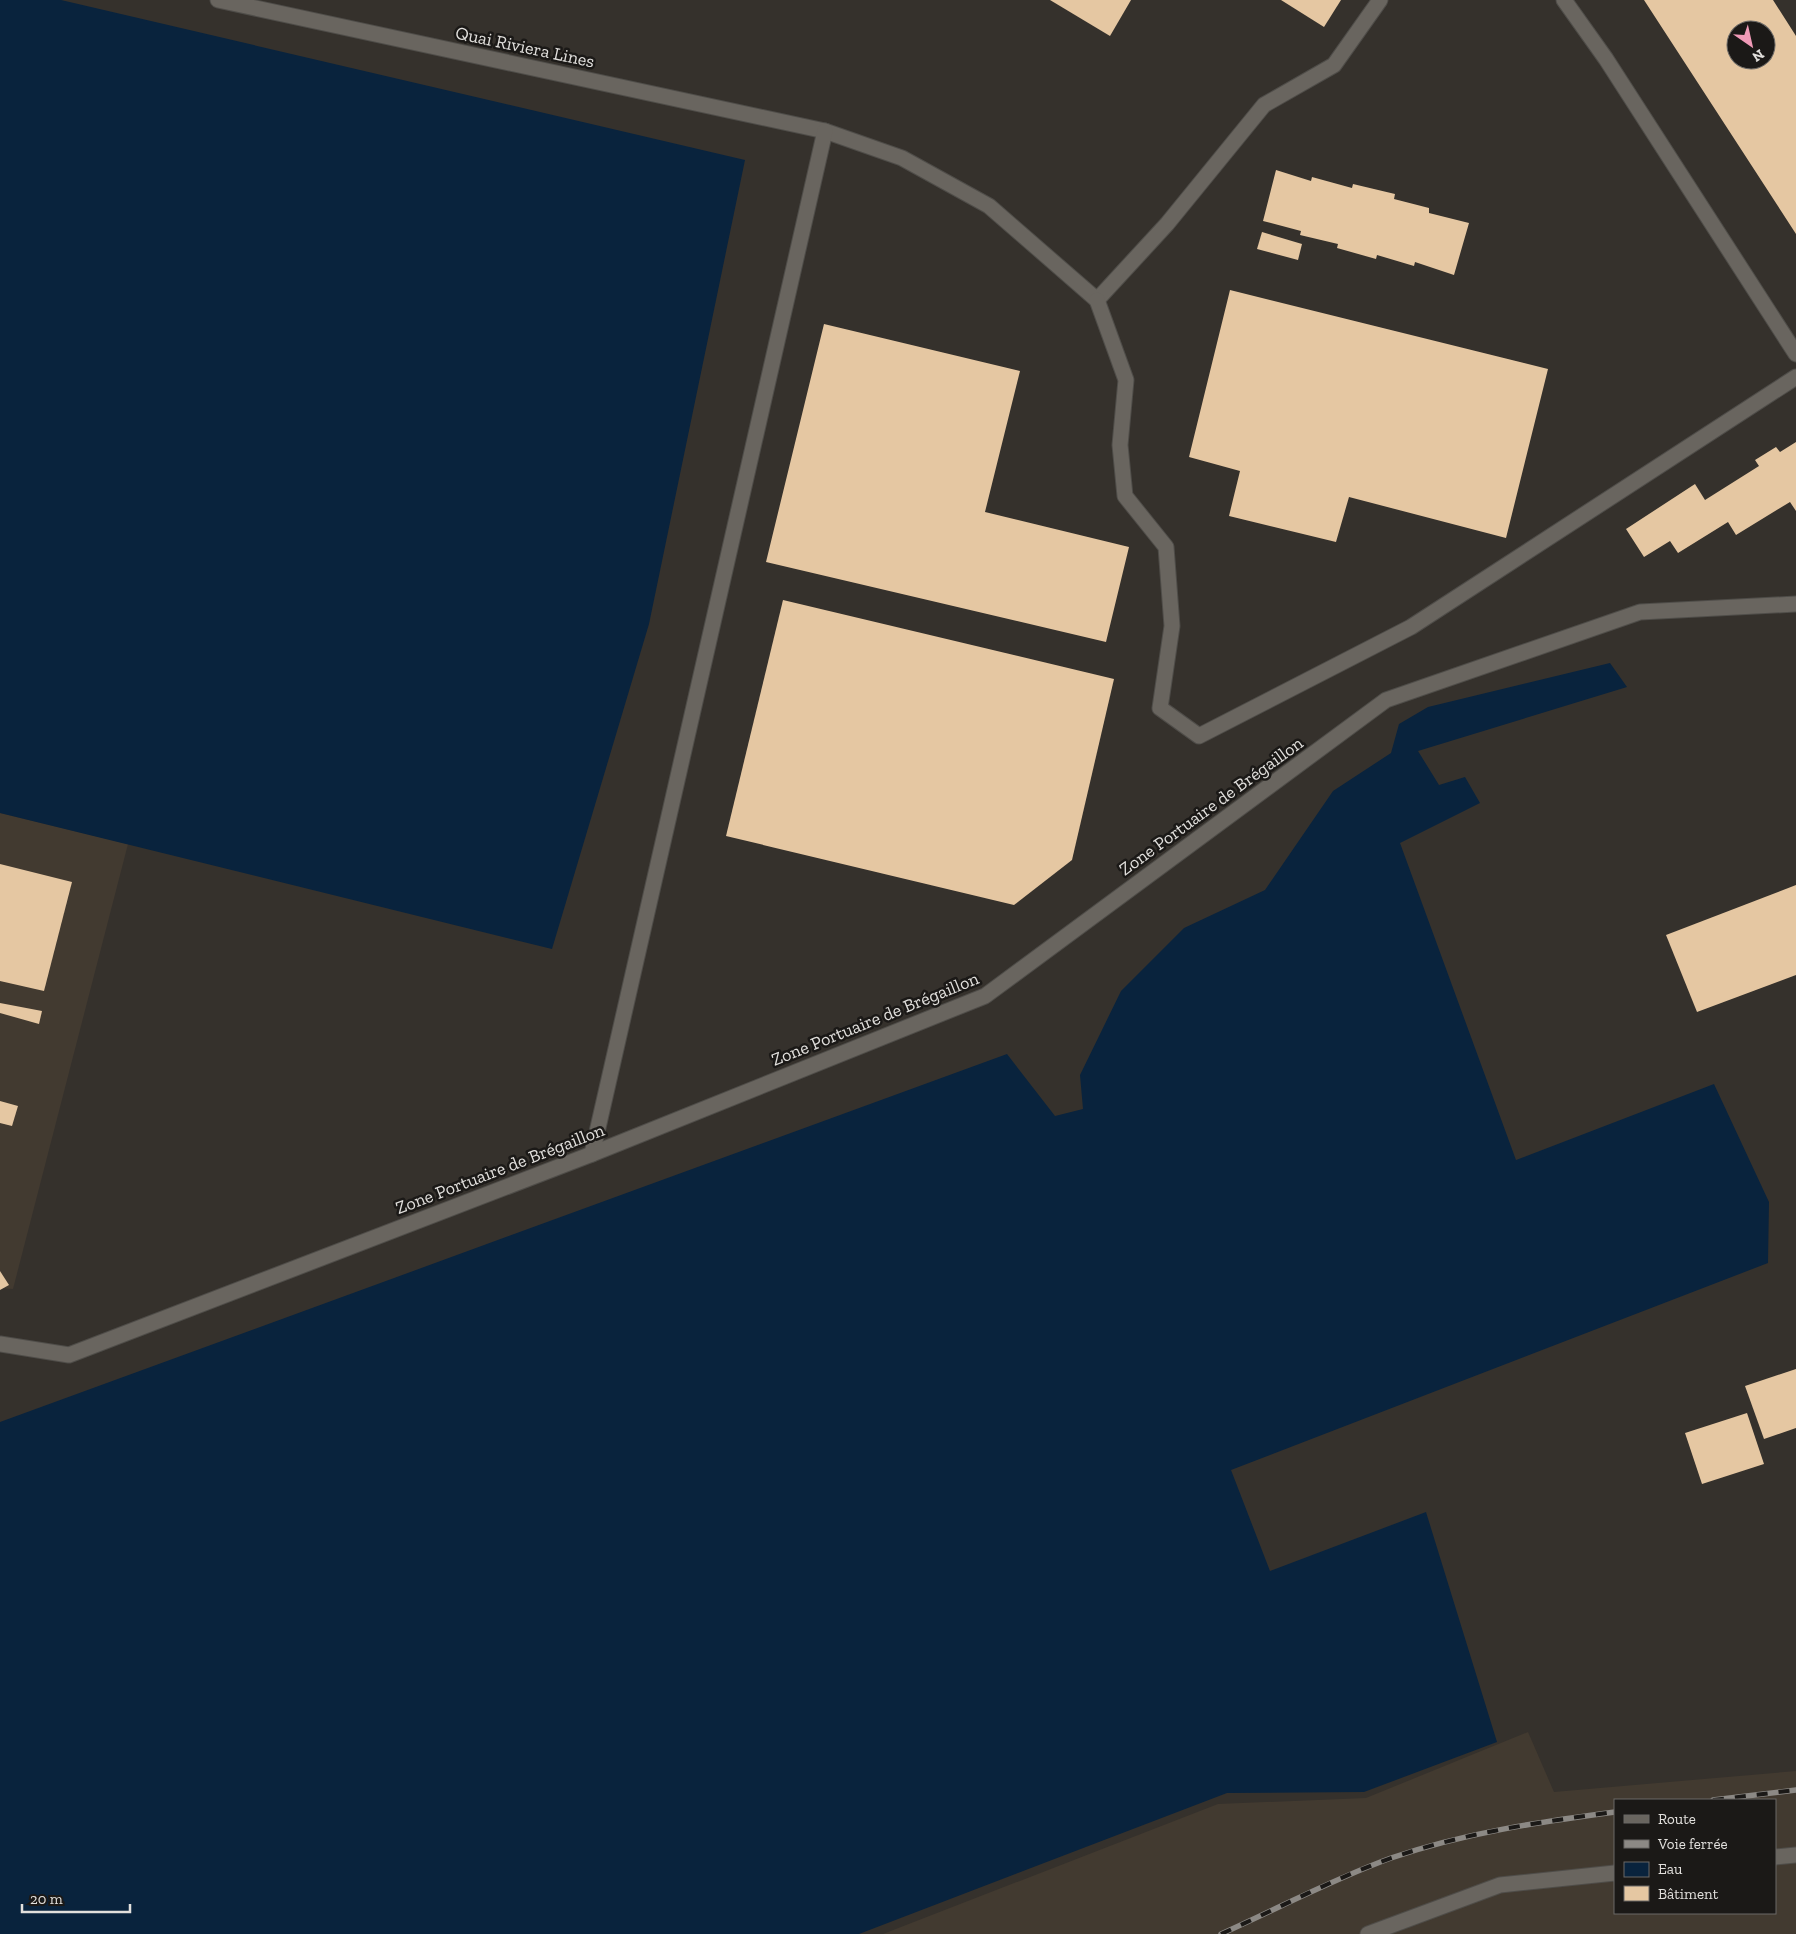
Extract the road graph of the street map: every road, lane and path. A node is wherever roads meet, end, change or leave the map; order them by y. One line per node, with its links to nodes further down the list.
1 (218, 0): 4 (street, Quai Riviera Lines)
2 (1380, 0): 5 (street)
3 (1564, 0): 6 (street)
4 (825, 131): 5 (street, Quai Riviera Lines); 9 (street)
5 (1097, 300): 7 (street)
6 (1796, 354)
7 (1796, 376)
8 (1796, 604): 9 (street, Zone Portuaire de Brégaillon)
9 (592, 1154): 10 (street, Zone Portuaire de Brégaillon)
10 (0, 1344)
11 (1796, 1855): 12 (street)
12 (1776, 1857)
13 (1614, 1873): 14 (street)
14 (1368, 1934)

